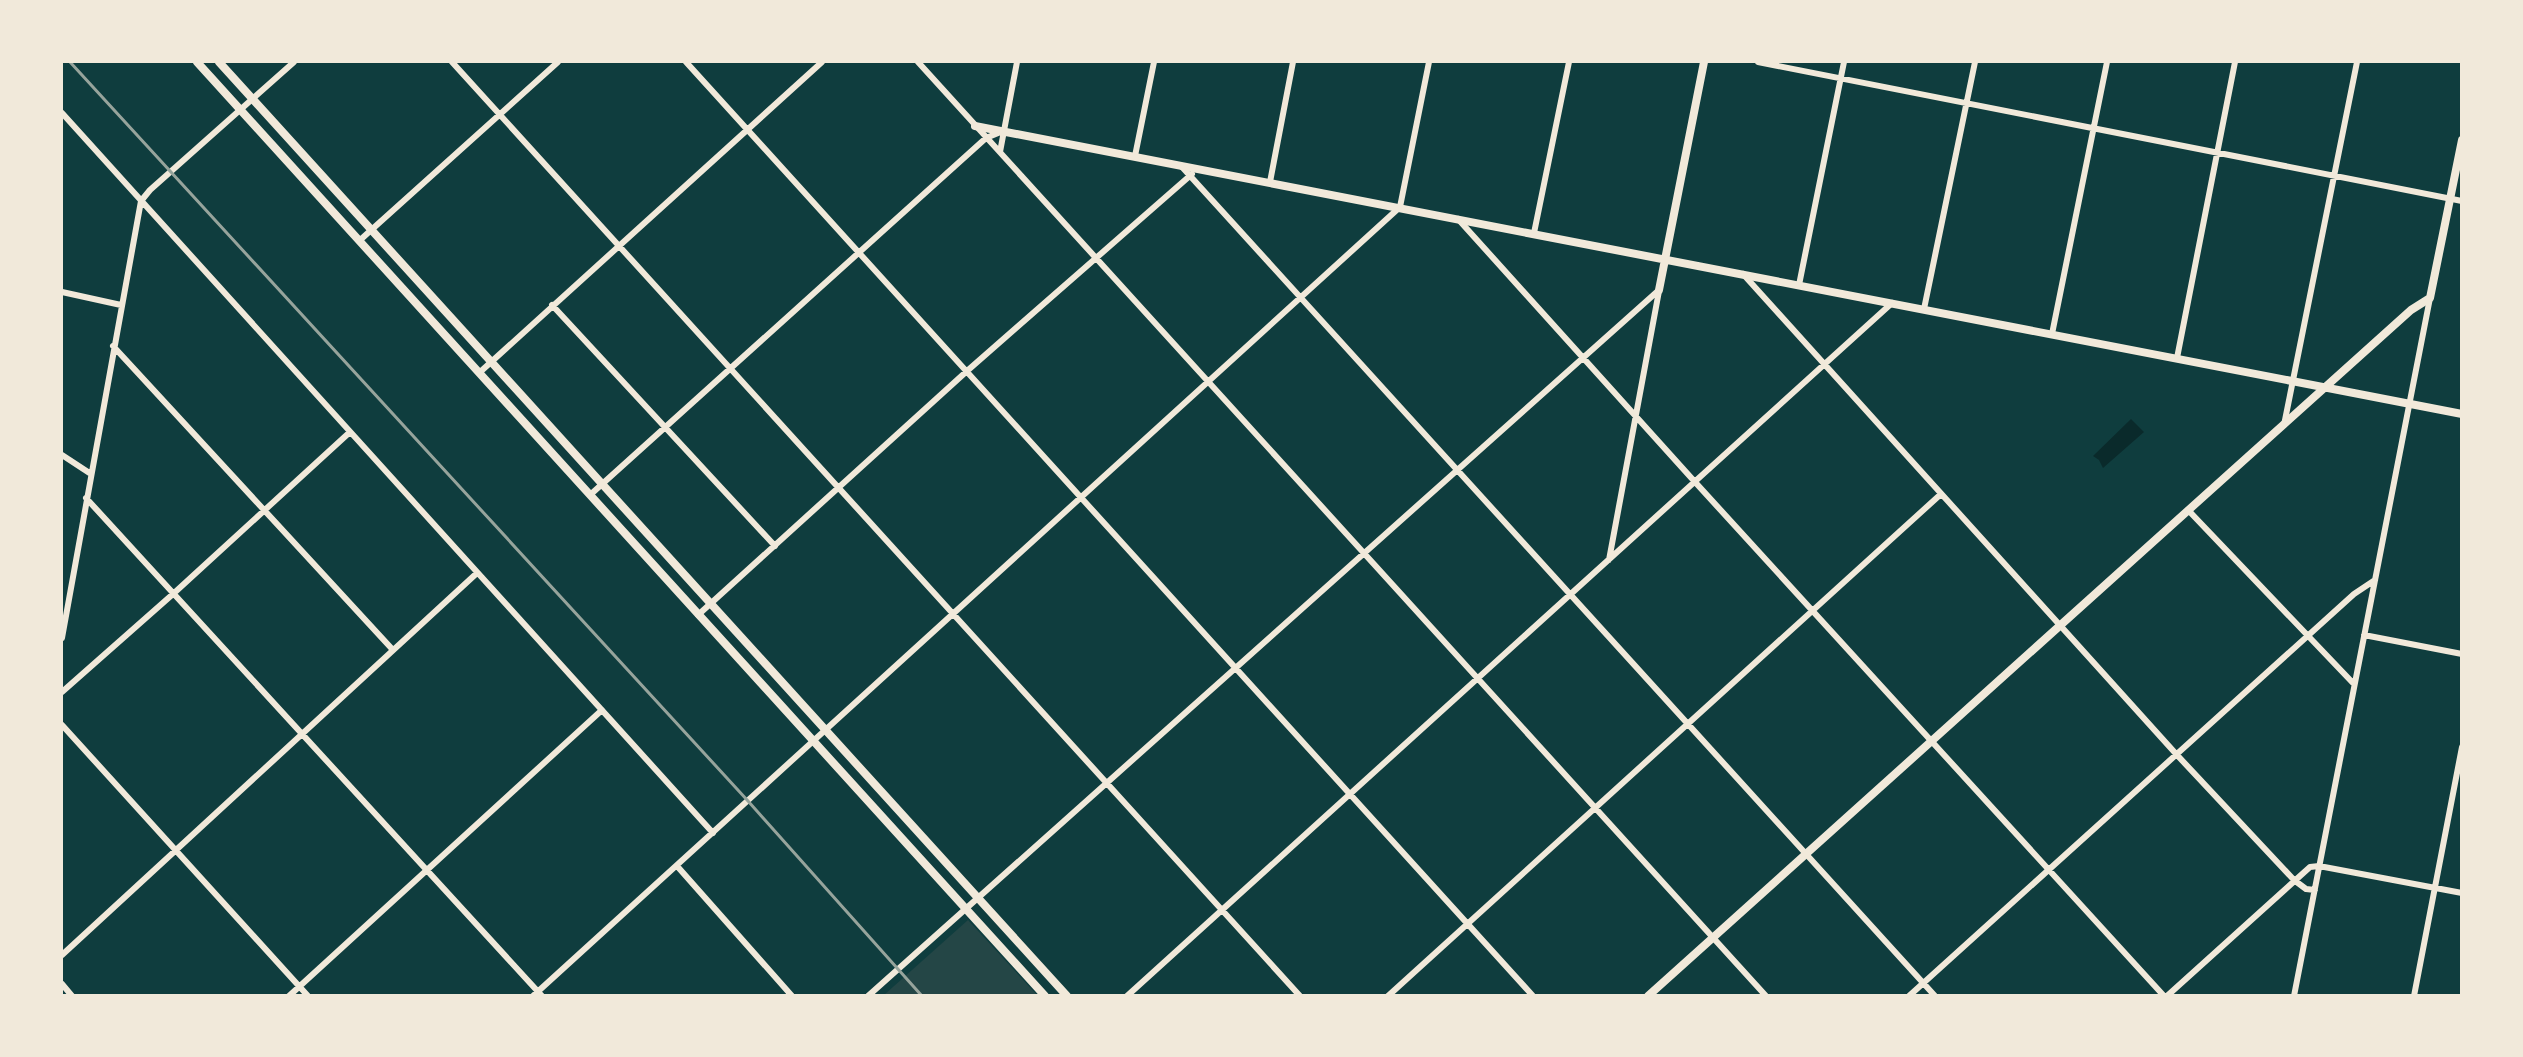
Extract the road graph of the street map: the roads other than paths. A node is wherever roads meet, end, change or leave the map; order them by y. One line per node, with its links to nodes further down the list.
1 (197, 62): 24 (main road)
2 (219, 62): 22 (main road)
3 (294, 62): 22 (street)
4 (452, 62): 26 (street)
5 (558, 62): 26 (street)
6 (686, 62): 29 (street)
7 (822, 62): 29 (street)
8 (918, 62): 27 (street)
9 (1017, 62): 30 (street)
10 (1154, 62): 35 (street)
11 (1293, 62): 40 (street)
12 (1429, 62): 44 (street)
13 (1569, 62): 47 (street)
14 (1704, 62): 52 (street)
15 (1758, 62): 21 (street)
16 (1844, 62): 21 (street)
17 (1975, 62): 23 (street)
18 (2107, 62): 28 (street)
19 (2235, 62): 34 (street)
20 (2357, 62): 39 (street)
21 (1841, 78): 23 (street); 54 (street)
22 (253, 99): 24 (street); 46 (main road)
23 (1966, 103): 28 (street); 62 (street)
24 (240, 110): 42 (street); 48 (main road)
25 (62, 113): 42 (street)
26 (500, 114): 46 (street); 49 (street)
27 (975, 126): 30 (street); 31 (street)
28 (2094, 128): 34 (street); 63 (street)
29 (748, 130): 49 (street); 50 (street)
30 (1004, 131): 31 (street); 33 (street); 35 (street)
31 (986, 138): 33 (street); 50 (street)
32 (2462, 140): 41 (street)
33 (1000, 152): 51 (street)
34 (2217, 153): 39 (street); 66 (street)
35 (1135, 156): 36 (street)
36 (1180, 164): 37 (street); 38 (street)
37 (1199, 168): 38 (street); 40 (street)
38 (1190, 175): 51 (street); 57 (street)
39 (2335, 176): 41 (street); 72 (street)
40 (1270, 182): 44 (street)
41 (2450, 199): 43 (street); 58 (street)
42 (141, 201): 60 (street); 80 (street)
43 (2462, 201)
44 (1400, 207): 45 (street); 57 (street)
45 (1457, 218): 47 (street); 65 (street)
46 (371, 230): 48 (street); 67 (main road)
47 (1534, 233): 52 (street)
48 (359, 241): 71 (main road)
49 (619, 245): 61 (street); 69 (street)
50 (859, 252): 69 (street); 70 (street)
51 (1096, 258): 70 (street); 73 (street)
52 (1666, 259): 53 (street); 55 (street)
53 (1743, 274): 54 (street); 68 (street)
54 (1799, 285): 59 (street)
55 (1659, 290): 65 (street); 77 (street)
56 (62, 292): 60 (street)
57 (1301, 297): 73 (street); 82 (street)
58 (2430, 298): 74 (street); 75 (street)
59 (1892, 303): 62 (street); 68 (street)
60 (120, 305): 64 (street)
61 (552, 305): 67 (street); 79 (street)
62 (1924, 309): 63 (street)
63 (2052, 334): 66 (street)
64 (113, 346): 83 (street); 91 (street)
65 (1583, 358): 77 (street); 82 (street)
66 (2177, 358): 72 (street)
67 (492, 362): 71 (street); 85 (main road)
68 (1824, 364): 84 (street); 87 (street)
69 (730, 368): 79 (street); 86 (street)
70 (967, 371): 86 (street); 89 (street)
71 (479, 373): 88 (main road)
72 (2294, 381): 74 (street); 78 (street)
73 (1209, 382): 89 (street); 94 (street)
74 (2326, 387): 75 (street); 78 (street)
75 (2410, 404): 76 (street); 97 (street)
76 (2462, 414)
77 (1635, 416): 84 (street); 95 (street)
78 (2284, 425): 92 (street)
79 (664, 426): 85 (street); 93 (street)
80 (350, 432): 91 (street); 96 (street)
81 (62, 455): 83 (street)
82 (1457, 469): 94 (street); 99 (street)
83 (91, 474): 90 (street)
84 (1695, 482): 95 (street); 101 (street)
85 (602, 484): 88 (street); 100 (main road)
86 (840, 489): 93 (street); 102 (street)
87 (1941, 494): 101 (street); 104 (street)
88 (590, 495): 103 (main road)
89 (1082, 497): 102 (street); 110 (street)
90 (86, 498): 98 (street); 107 (street)
91 (265, 510): 98 (street); 108 (street)
92 (2188, 510): 104 (street); 106 (street)
93 (775, 546): 100 (street)
94 (1364, 552): 110 (street); 111 (street)
95 (1609, 560): 99 (street)
96 (477, 573): 108 (street); 114 (street)
97 (2375, 580): 105 (street); 106 (street)
98 (173, 594): 113 (street); 118 (street)
99 (1570, 594): 111 (street); 115 (street)
100 (711, 604): 103 (street); 117 (main road)
101 (1812, 611): 115 (street); 119 (street)
102 (953, 614): 117 (street); 123 (street)
103 (698, 615): 120 (main road)
104 (2060, 626): 119 (street); 122 (street)
105 (2364, 635): 109 (street); 112 (street)
106 (2309, 636): 112 (street); 122 (street)
107 (62, 638)
108 (393, 650): 118 (street)
109 (2462, 654)
110 (1235, 666): 123 (street); 124 (street)
111 (1478, 678): 124 (street); 125 (street)
112 (2353, 683): 130 (street)
113 (62, 692)
114 (602, 710): 126 (street); 132 (street)
115 (1688, 724): 125 (street); 128 (street)
116 (62, 725): 127 (street)
117 (826, 731): 120 (street); 137 (main road)
118 (301, 735): 127 (street); 132 (street)
119 (1932, 741): 128 (street); 131 (street)
120 (814, 742): 126 (street); 138 (main road)
121 (2462, 747): 134 (street)
122 (2176, 754): 131 (street); 133 (street)
123 (1105, 782): 137 (street); 139 (street)
124 (1350, 793): 139 (street); 140 (street)
125 (1595, 807): 140 (street); 141 (street)
126 (712, 833): 129 (street)
127 (176, 850): 142 (street); 145 (street)
128 (1806, 854): 141 (street); 143 (street)
129 (677, 866): 146 (street); 150 (street)
130 (2319, 866): 133 (street); 134 (street); 135 (street)
131 (2048, 869): 143 (street); 162 (street)
132 (426, 870): 145 (street); 146 (street)
133 (2294, 880): 135 (street); 162 (street)
134 (2434, 888): 136 (street); 164 (street)
135 (2315, 890): 163 (street)
136 (2462, 893)
137 (977, 897): 138 (street); 153 (main road)
138 (965, 907): 151 (street); 152 (main road)
139 (1222, 909): 154 (street); 155 (street)
140 (1468, 923): 156 (street); 157 (street)
141 (1713, 937): 158 (street); 159 (street)
142 (62, 955)
143 (1923, 983): 160 (street); 161 (street)
144 (62, 984): 147 (street)
145 (299, 986): 148 (street); 149 (street)
146 (538, 994)
147 (72, 996)
148 (289, 996)
149 (308, 996)
150 (792, 996)
151 (868, 996)
152 (1046, 996)
153 (1066, 996)
154 (1127, 996)
155 (1300, 996)
156 (1388, 996)
157 (1533, 996)
158 (1648, 996)
159 (1766, 996)
160 (1909, 996)
161 (1935, 996)
162 (2166, 996)
163 (2294, 996)
164 (2414, 996)

